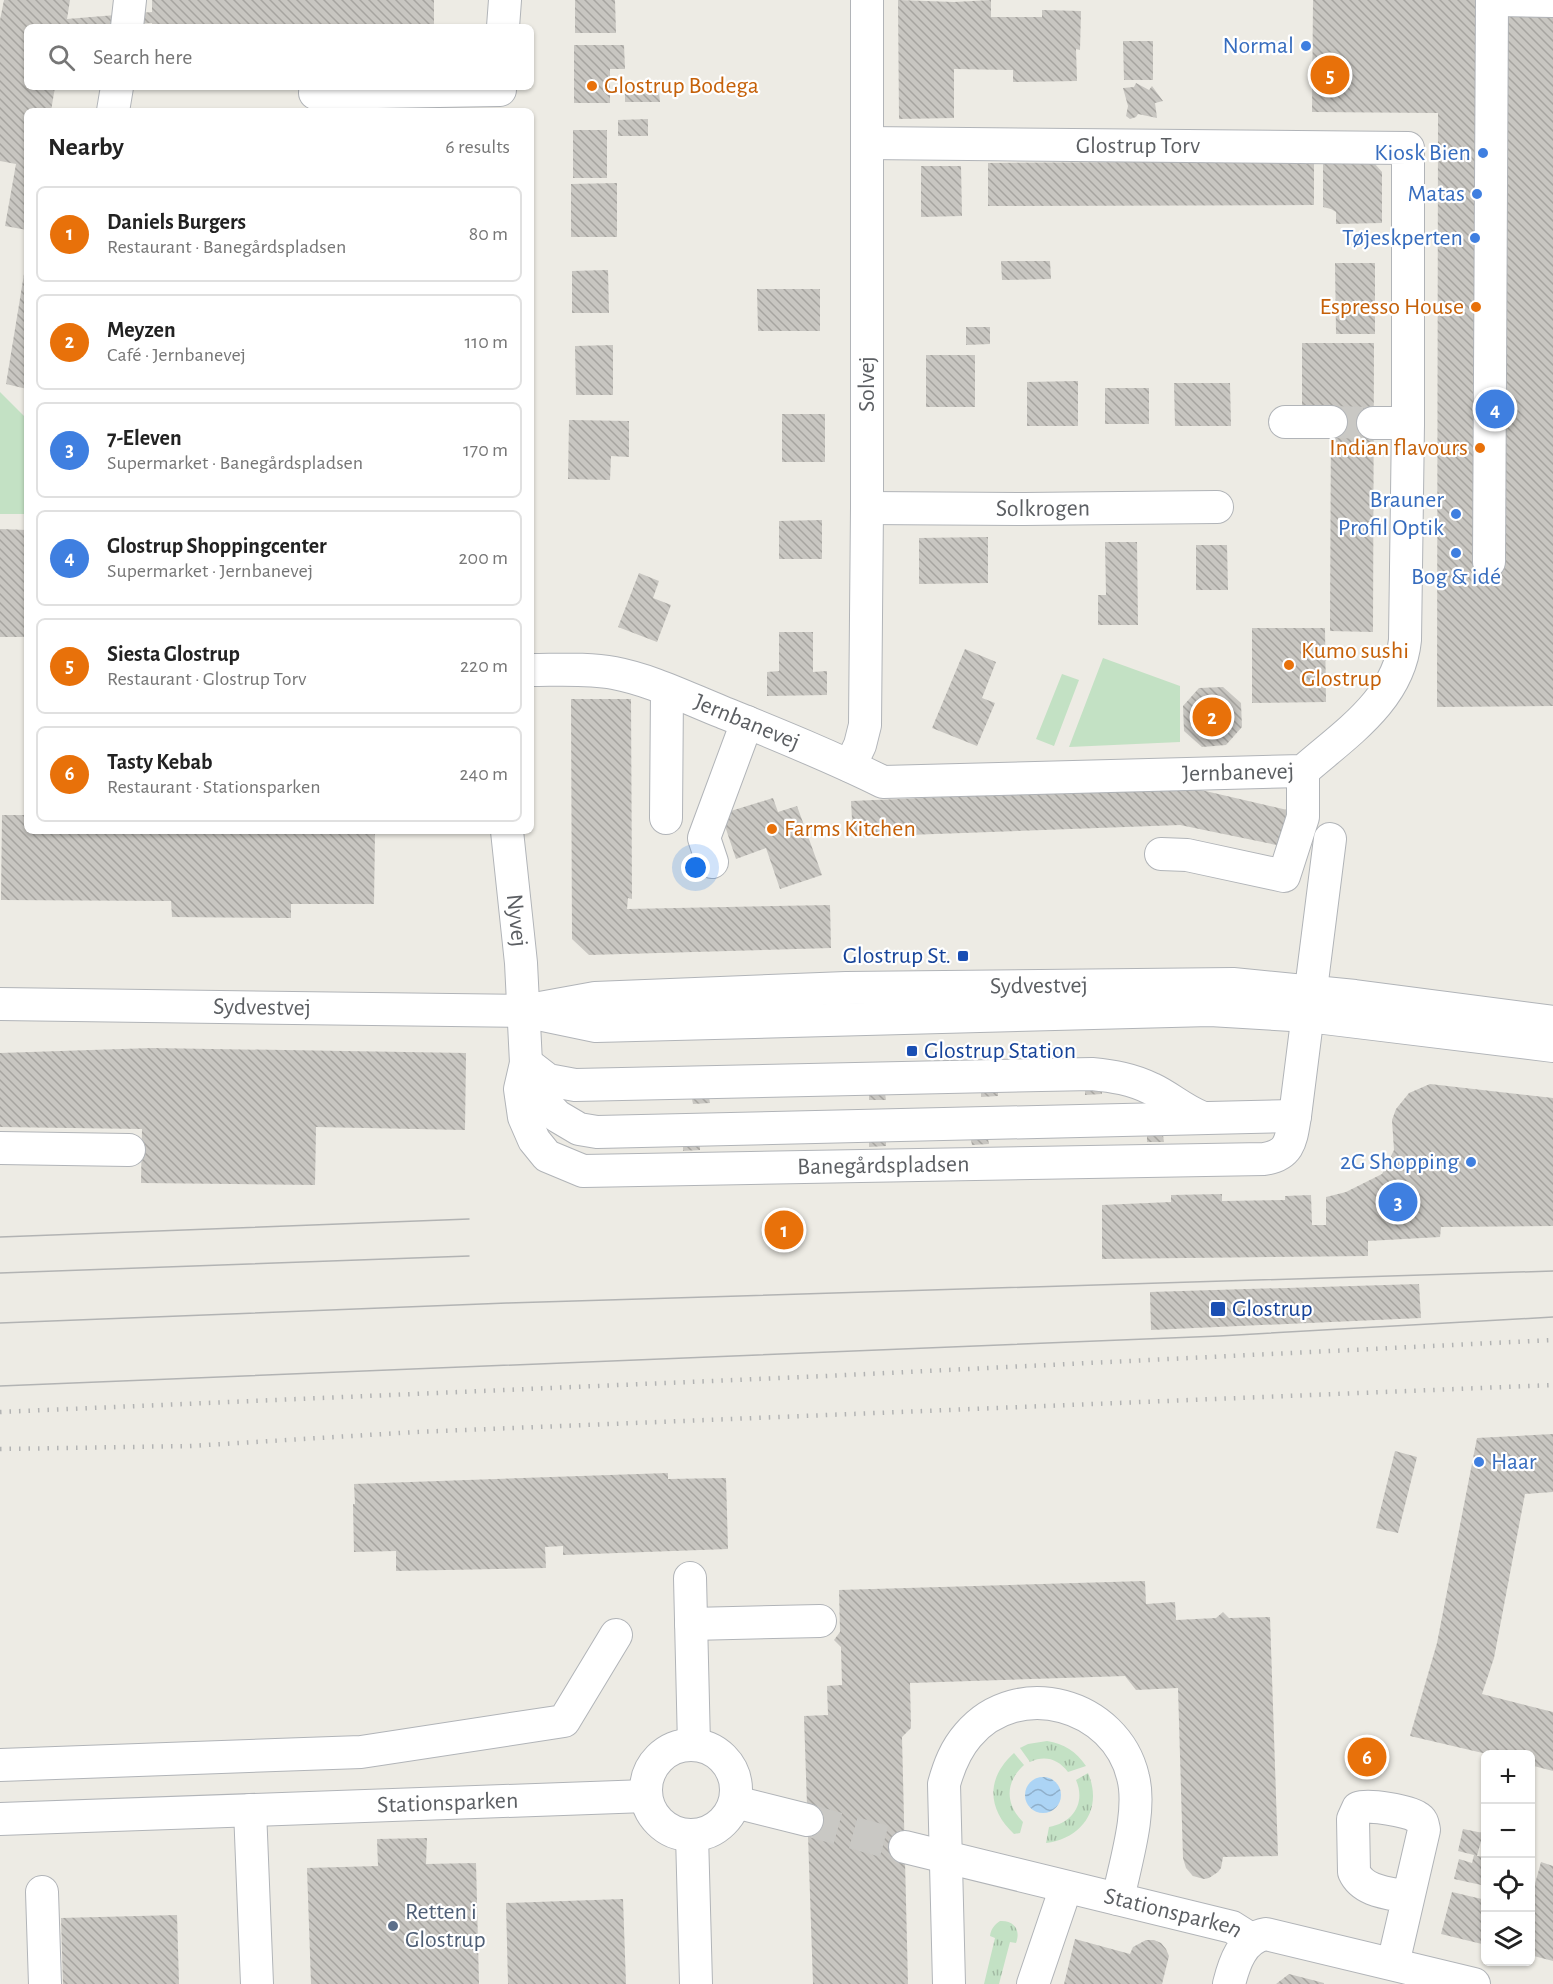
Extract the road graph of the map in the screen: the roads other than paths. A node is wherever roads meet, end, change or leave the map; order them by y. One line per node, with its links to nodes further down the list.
1 (130, 0): 7 (street)
2 (505, 0): 8 (street)
3 (867, 0): 13 (street, Solvej)
4 (1492, 0): 21 (street)
5 (1500, 0): 6 (street)
6 (1553, 1)
7 (127, 24)
8 (503, 24)
9 (116, 90): 12 (street)
10 (315, 93): 11 (street)
11 (500, 96)
12 (114, 108)
13 (867, 143): 14 (street, Glostrup Torv); 20 (street, Solvej)
14 (1408, 148): 18 (street, Jernbanevej)
15 (1285, 422): 16 (street)
16 (1331, 422)
17 (1373, 423): 18 (street)
18 (1408, 423): 26 (street, Jernbanevej)
19 (1217, 507): 20 (street, Solkrogen)
20 (867, 508): 25 (street, Solvej)
21 (1490, 561)
22 (534, 670): 23 (street, Jernbanevej)
23 (667, 690): 24 (street, Jernbanevej); 27 (street)
24 (747, 722): 25 (street, Jernbanevej); 31 (street)
25 (850, 766): 26 (street, Jernbanevej)
26 (1303, 771): 30 (street)
27 (666, 818)
28 (507, 834): 34 (street, Nyvej)
29 (1330, 839): 32 (street, Banegårdspladsen)
30 (1161, 854)
31 (712, 862)
32 (1310, 1003): 34 (street, Sydvestvej); 35 (street, Sydvestvej); 36 (street, Sydvestvej); 38 (street, Banegårdspladsen)
33 (0, 1004): 34 (street, Sydvestvej)
34 (524, 1011): 37 (street, Banegårdspladsen)
35 (1553, 1022)
36 (1553, 1046)
37 (526, 1063): 38 (street, Banegårdspladsen); 39 (street, Banegårdspladsen); 39 (street, Banegårdspladsen)
38 (1295, 1116): 39 (street, Banegårdspladsen)
39 (1204, 1117)
40 (0, 1148): 41 (street)
41 (129, 1150)
42 (690, 1578): 44 (street)
43 (820, 1621): 44 (street)
44 (691, 1624): 46 (street)
45 (615, 1635): 47 (street)
46 (694, 1745): 48 (street); 49 (street)
47 (0, 1765)
48 (646, 1796): 50 (street, Stationsparken); 53 (street)
49 (735, 1802): 52 (street); 53 (street)
50 (250, 1810): 51 (street, Stationsparken); 63 (street)
51 (0, 1819)
52 (807, 1820)
53 (692, 1835): 64 (street)
54 (905, 1847): 55 (street, Stationsparken)
55 (947, 1857): 56 (street, Stationsparken); 59 (street); 65 (street)
56 (1066, 1887): 59 (street, Stationsparken); 66 (street)
57 (42, 1892): 62 (street)
58 (1408, 1897): 61 (street)
59 (1118, 1899): 60 (street, Stationsparken)
60 (1251, 1939): 61 (street, Stationsparken); 67 (street)
61 (1393, 1964): 68 (street, Stationsparken)
62 (45, 1984)
63 (257, 1984)
64 (696, 1984)
65 (949, 1984)
66 (1033, 1984)
67 (1229, 1984)
68 (1474, 1984)

